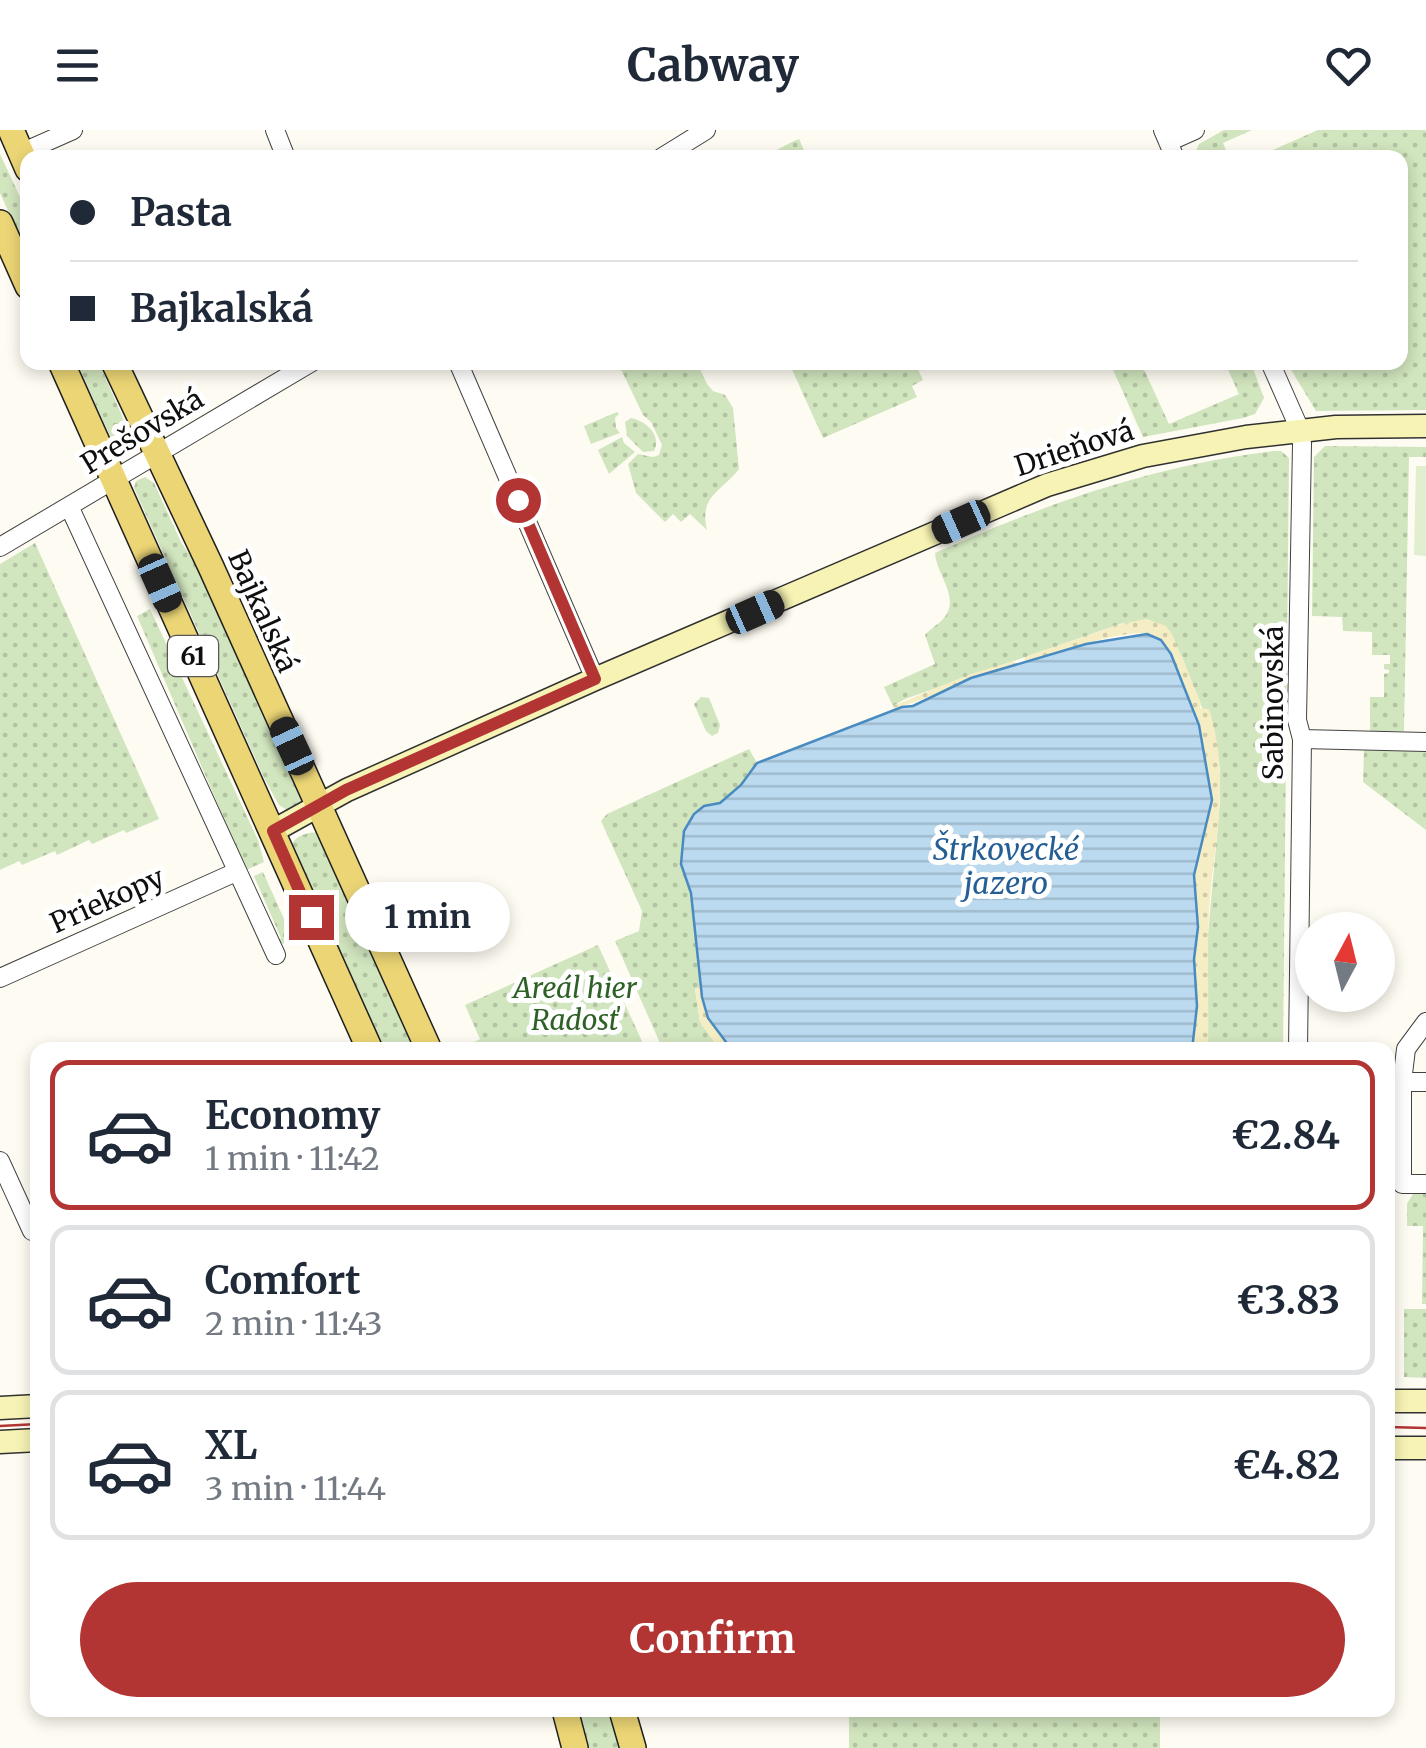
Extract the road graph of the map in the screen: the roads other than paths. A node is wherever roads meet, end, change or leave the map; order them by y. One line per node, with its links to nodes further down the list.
1 (73, 130): 5 (street)
2 (706, 130): 6 (street)
3 (1195, 130): 4 (street)
4 (1169, 143)
5 (23, 150)
6 (674, 150)
7 (0, 224): 8 (main road)
8 (20, 268)
9 (65, 370): 17 (main road, 61)
10 (118, 370): 16 (main road, Bajkalská / 61)
11 (299, 370): 16 (street, Prešovská)
12 (461, 370): 20 (street)
13 (1274, 370): 15 (street, Sabinovská)
14 (1426, 426): 15 (street, Drieňová)
15 (1300, 430): 20 (street, Drieňová); 21 (street, Sabinovská)
16 (156, 455): 17 (street, Prešovská); 23 (main road, Bajkalská / 61)
17 (113, 480): 18 (street, Prešovská); 24 (main road, 61)
18 (69, 506): 19 (street, Prešovská); 25 (street)
19 (0, 547)
20 (595, 679): 23 (street, Drieňová)
21 (1302, 739): 22 (street); 31 (street, Sabinovská)
22 (1426, 742)
23 (319, 805): 24 (street, Drieňová); 30 (main road, Bajkalská / 61)
24 (273, 831): 29 (main road, 61)
25 (236, 872): 26 (street); 27 (street, Priekopy)
26 (276, 955)
27 (0, 978)
28 (1426, 1022): 32 (street)
29 (366, 1042)
30 (425, 1042)
31 (1298, 1042)
32 (1402, 1082): 33 (street); 35 (street)
33 (1426, 1082)
34 (0, 1161): 36 (street)
35 (1426, 1184)
36 (30, 1227)
37 (1395, 1400): 38 (street)
38 (1426, 1401)
39 (30, 1406): 40 (street)
40 (0, 1408)
41 (30, 1440): 42 (street)
42 (0, 1442)
43 (1395, 1448): 44 (street)
44 (1426, 1448)
45 (566, 1717): 47 (main road)
46 (625, 1717): 48 (main road)
47 (575, 1748)
48 (633, 1748)

